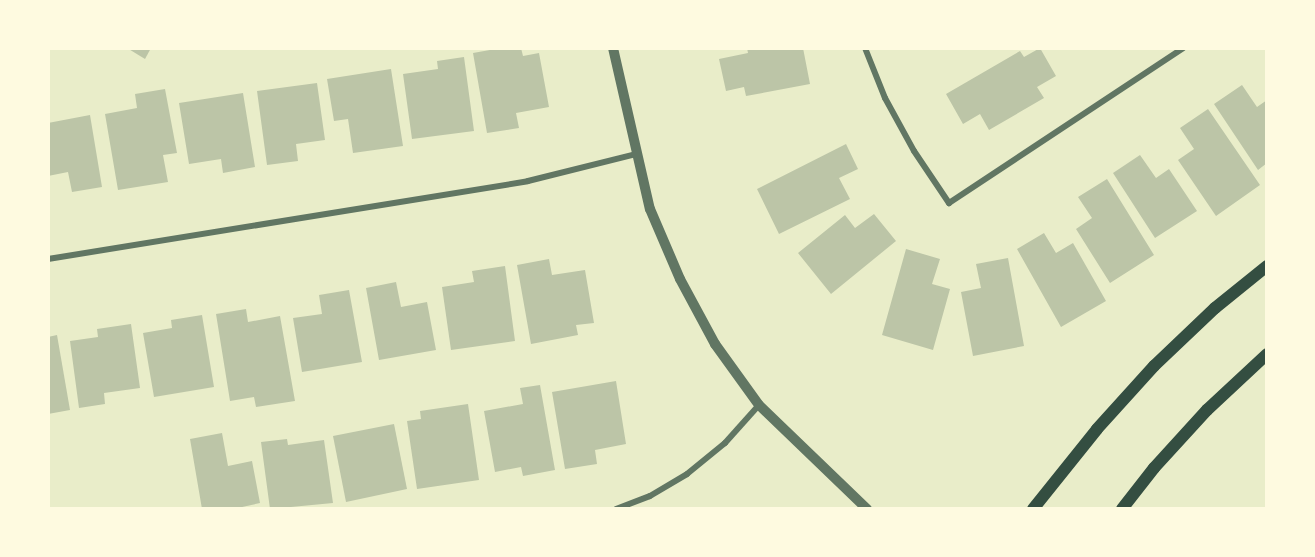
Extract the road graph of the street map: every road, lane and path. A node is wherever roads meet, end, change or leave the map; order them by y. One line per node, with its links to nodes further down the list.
1 (613, 48): 4 (street)
2 (865, 48): 3 (street)
3 (1183, 48)
4 (636, 154): 5 (street); 8 (street)
5 (48, 259)
6 (1267, 266): 11 (main road)
7 (1267, 354): 12 (main road)
8 (759, 405): 9 (street); 10 (street)
9 (616, 509)
10 (867, 509)
11 (1033, 509)
12 (1122, 509)

